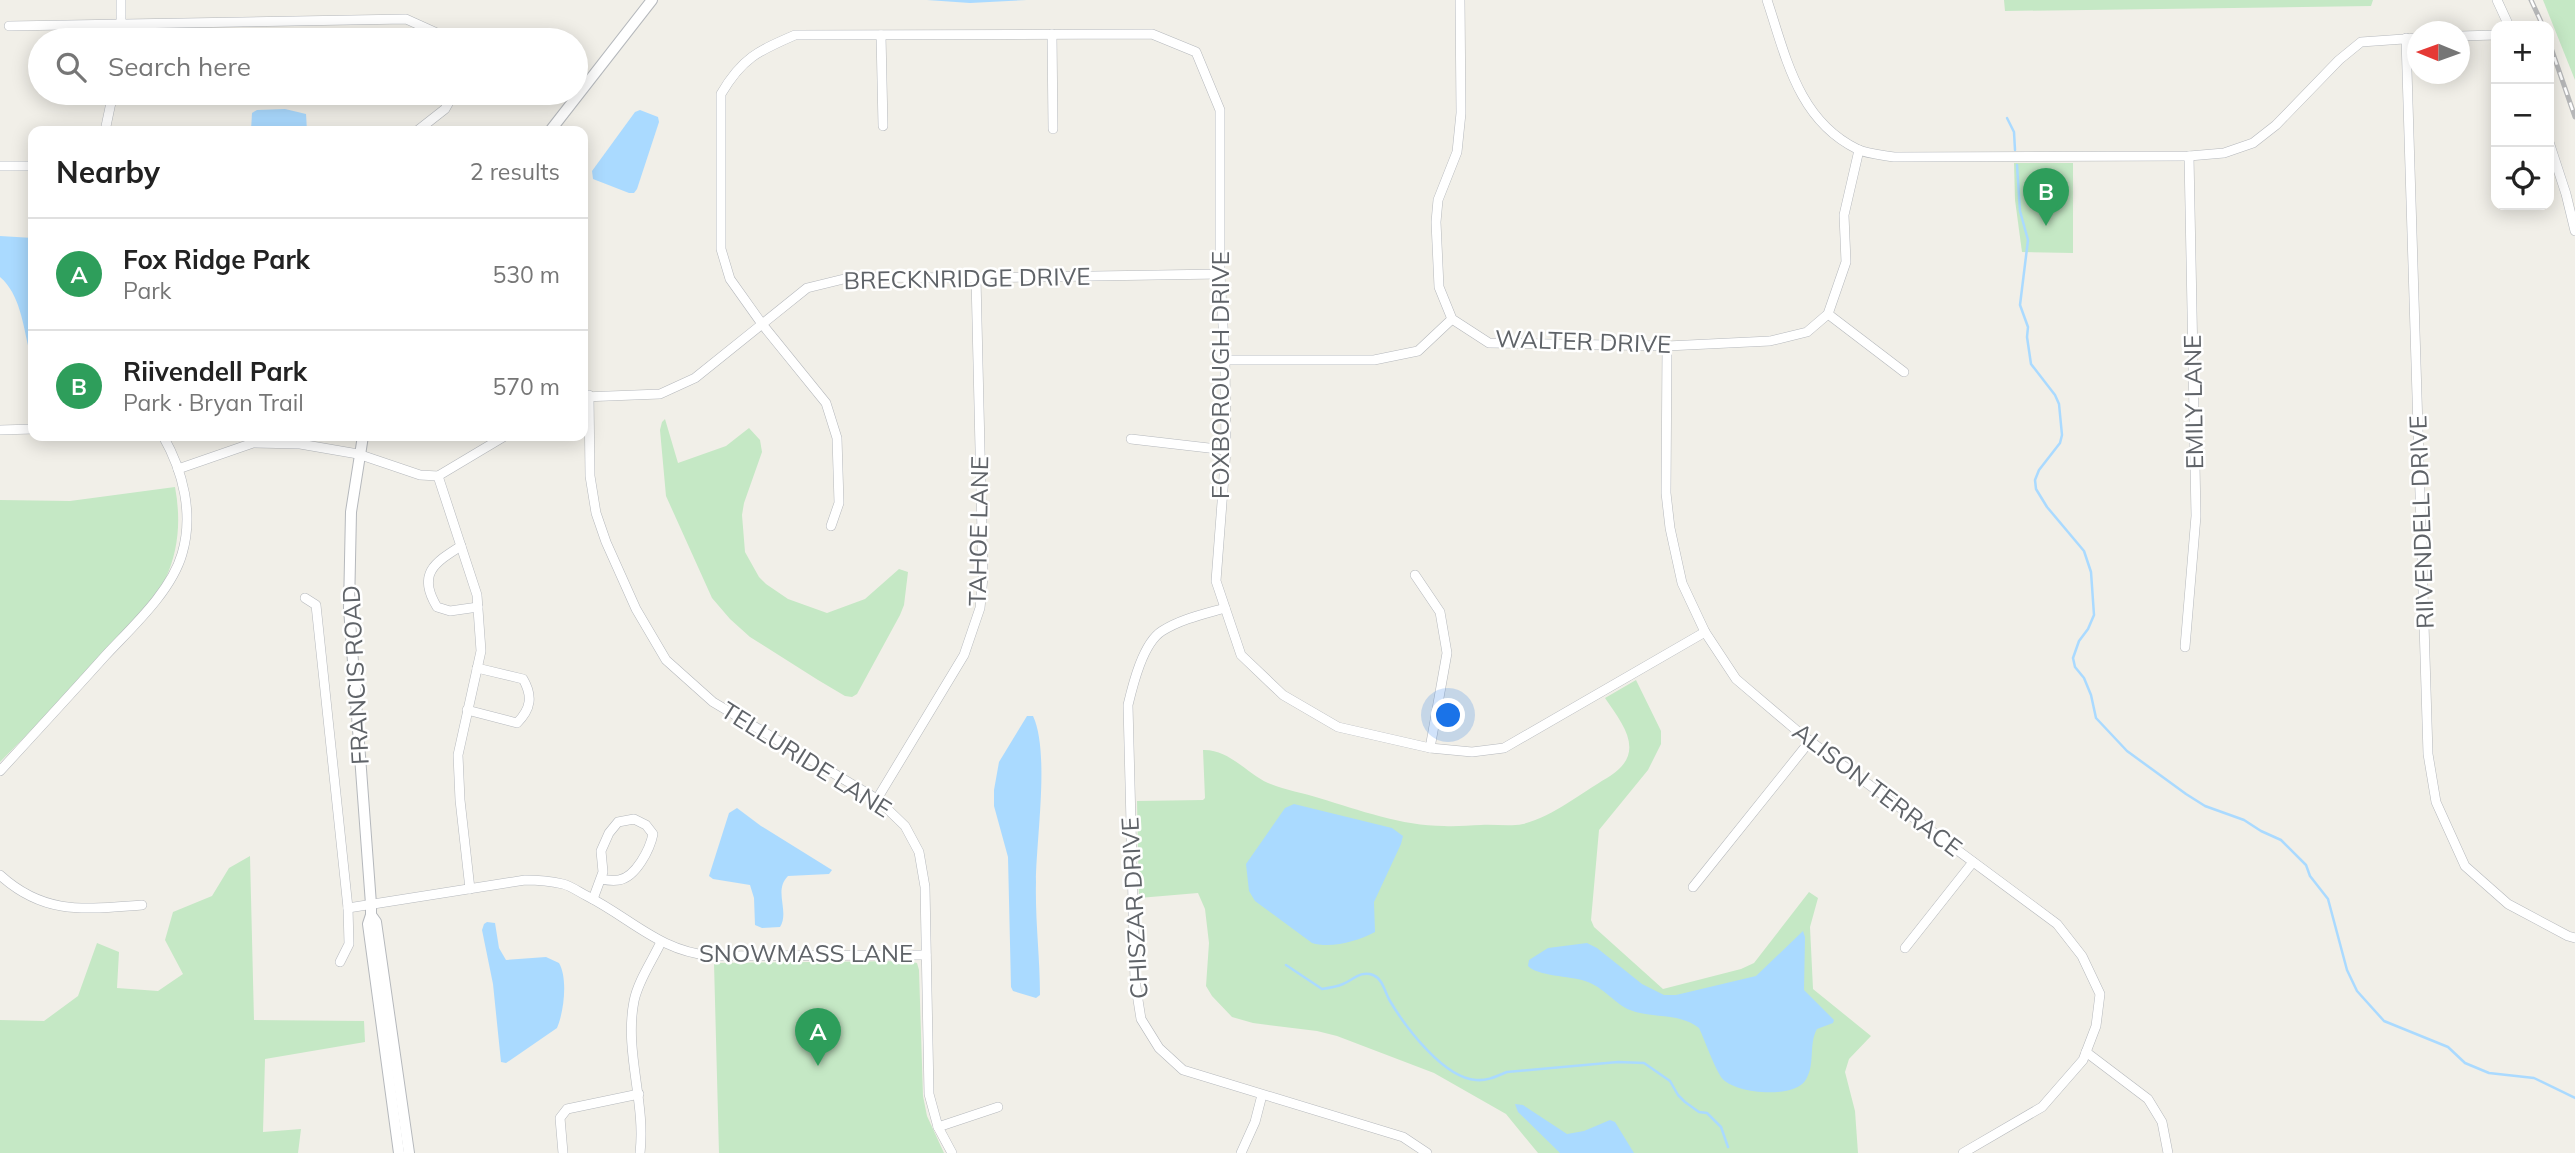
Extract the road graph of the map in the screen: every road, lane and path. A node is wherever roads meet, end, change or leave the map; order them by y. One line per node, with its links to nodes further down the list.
1 (121, 0): 7 (street)
2 (652, 0): 16 (street)
3 (1460, 0): 34 (street)
4 (1767, 0): 26 (street)
5 (2497, 0): 6 (street)
6 (2507, 21)
7 (121, 24): 8 (street); 9 (street); 10 (street)
8 (9, 26)
9 (121, 28)
10 (427, 28)
11 (1052, 34): 12 (street, FOXBOROUGH DRIVE); 24 (street); 31 (street, FOXBOROUGH DRIVE)
12 (881, 35): 23 (street); 35 (street, FOXBOROUGH DRIVE)
13 (2491, 35): 14 (street)
14 (2470, 36)
15 (2406, 38): 27 (street); 74 (street, RIIVENDELL DRIVE)
16 (588, 82)
17 (110, 105): 20 (street)
18 (447, 105): 21 (street)
19 (570, 105): 22 (street)
20 (106, 126)
21 (423, 126)
22 (554, 126)
23 (883, 126)
24 (1054, 129)
25 (2551, 147): 30 (street)
26 (1858, 150): 27 (street); 33 (street)
27 (2189, 156): 58 (street, EMILY LANE)
28 (0, 166): 29 (street)
29 (28, 166)
30 (2575, 231)
31 (1220, 274): 32 (street, BRECKNRIDGE DRIVE); 37 (street, FOXBOROUGH DRIVE)
32 (976, 278): 35 (street, BRECKNRIDGE DRIVE); 64 (street, TAHOE LANE)
33 (1828, 314): 36 (street, WALTER DRIVE); 38 (street)
34 (1452, 319): 36 (street, WALTER DRIVE); 37 (street)
35 (762, 324): 39 (street, BRECKNRIDGE DRIVE); 51 (street)
36 (1667, 346): 57 (street, ALISON TERRACE)
37 (1225, 360): 47 (street, FOXBOROUGH DRIVE)
38 (1904, 372)
39 (588, 396)
40 (28, 429): 41 (street)
41 (0, 430)
42 (588, 436): 64 (street, TELLURIDE LANE)
43 (1131, 439): 47 (street)
44 (165, 441): 49 (street)
45 (361, 441): 48 (street, FRANCIS ROAD)
46 (497, 441): 50 (street)
47 (1226, 450): 56 (street, FOXBOROUGH DRIVE)
48 (358, 454): 49 (street); 50 (street); 73 (street, FRANCIS ROAD)
49 (178, 468): 63 (street)
50 (438, 476): 52 (street)
51 (831, 526)
52 (461, 546): 55 (street); 55 (street)
53 (1415, 575): 62 (street)
54 (305, 597): 72 (street)
55 (478, 607): 59 (street)
56 (1225, 608): 62 (street, FOXBOROUGH DRIVE); 81 (street, CHISZAR DRIVE)
57 (1705, 632): 61 (street, ALISON TERRACE); 62 (street, FOXBOROUGH DRIVE)
58 (2185, 648)
59 (477, 668): 60 (street); 60 (street)
60 (467, 710): 69 (street)
61 (1810, 741): 65 (street, ALISON TERRACE); 68 (street)
62 (1430, 748)
63 (0, 771)
64 (877, 799): 77 (street, TELLURIDE LANE)
65 (1973, 862): 76 (street); 79 (street, ALISON TERRACE)
66 (0, 875): 71 (street)
67 (601, 879): 67 (street); 70 (street)
68 (1693, 887)
69 (470, 889): 70 (street, SNOWMASS LANE); 73 (street, SNOWMASS LANE)
70 (593, 899): 75 (street, SNOWMASS LANE)
71 (142, 905)
72 (348, 908): 73 (street, SNOWMASS LANE); 78 (street)
73 (371, 909): 84 (street, FRANCIS ROAD); 85 (street, FRANCIS ROAD)
74 (2575, 938)
75 (661, 942): 77 (street, SNOWMASS LANE); 80 (street)
76 (1905, 948)
77 (926, 955): 83 (street, TELLURIDE LANE)
78 (340, 962)
79 (2086, 1052): 91 (street, ALISON TERRACE); 92 (street)
80 (639, 1094): 86 (street); 87 (street)
81 (1262, 1095): 89 (street); 90 (street, CHISZAR DRIVE)
82 (998, 1107): 83 (street)
83 (939, 1127): 88 (street, TELLURIDE LANE)
84 (399, 1153)
85 (409, 1153)
86 (563, 1153)
87 (640, 1153)
88 (952, 1153)
89 (1241, 1153)
90 (1427, 1153)
91 (1963, 1153)
92 (2168, 1153)

